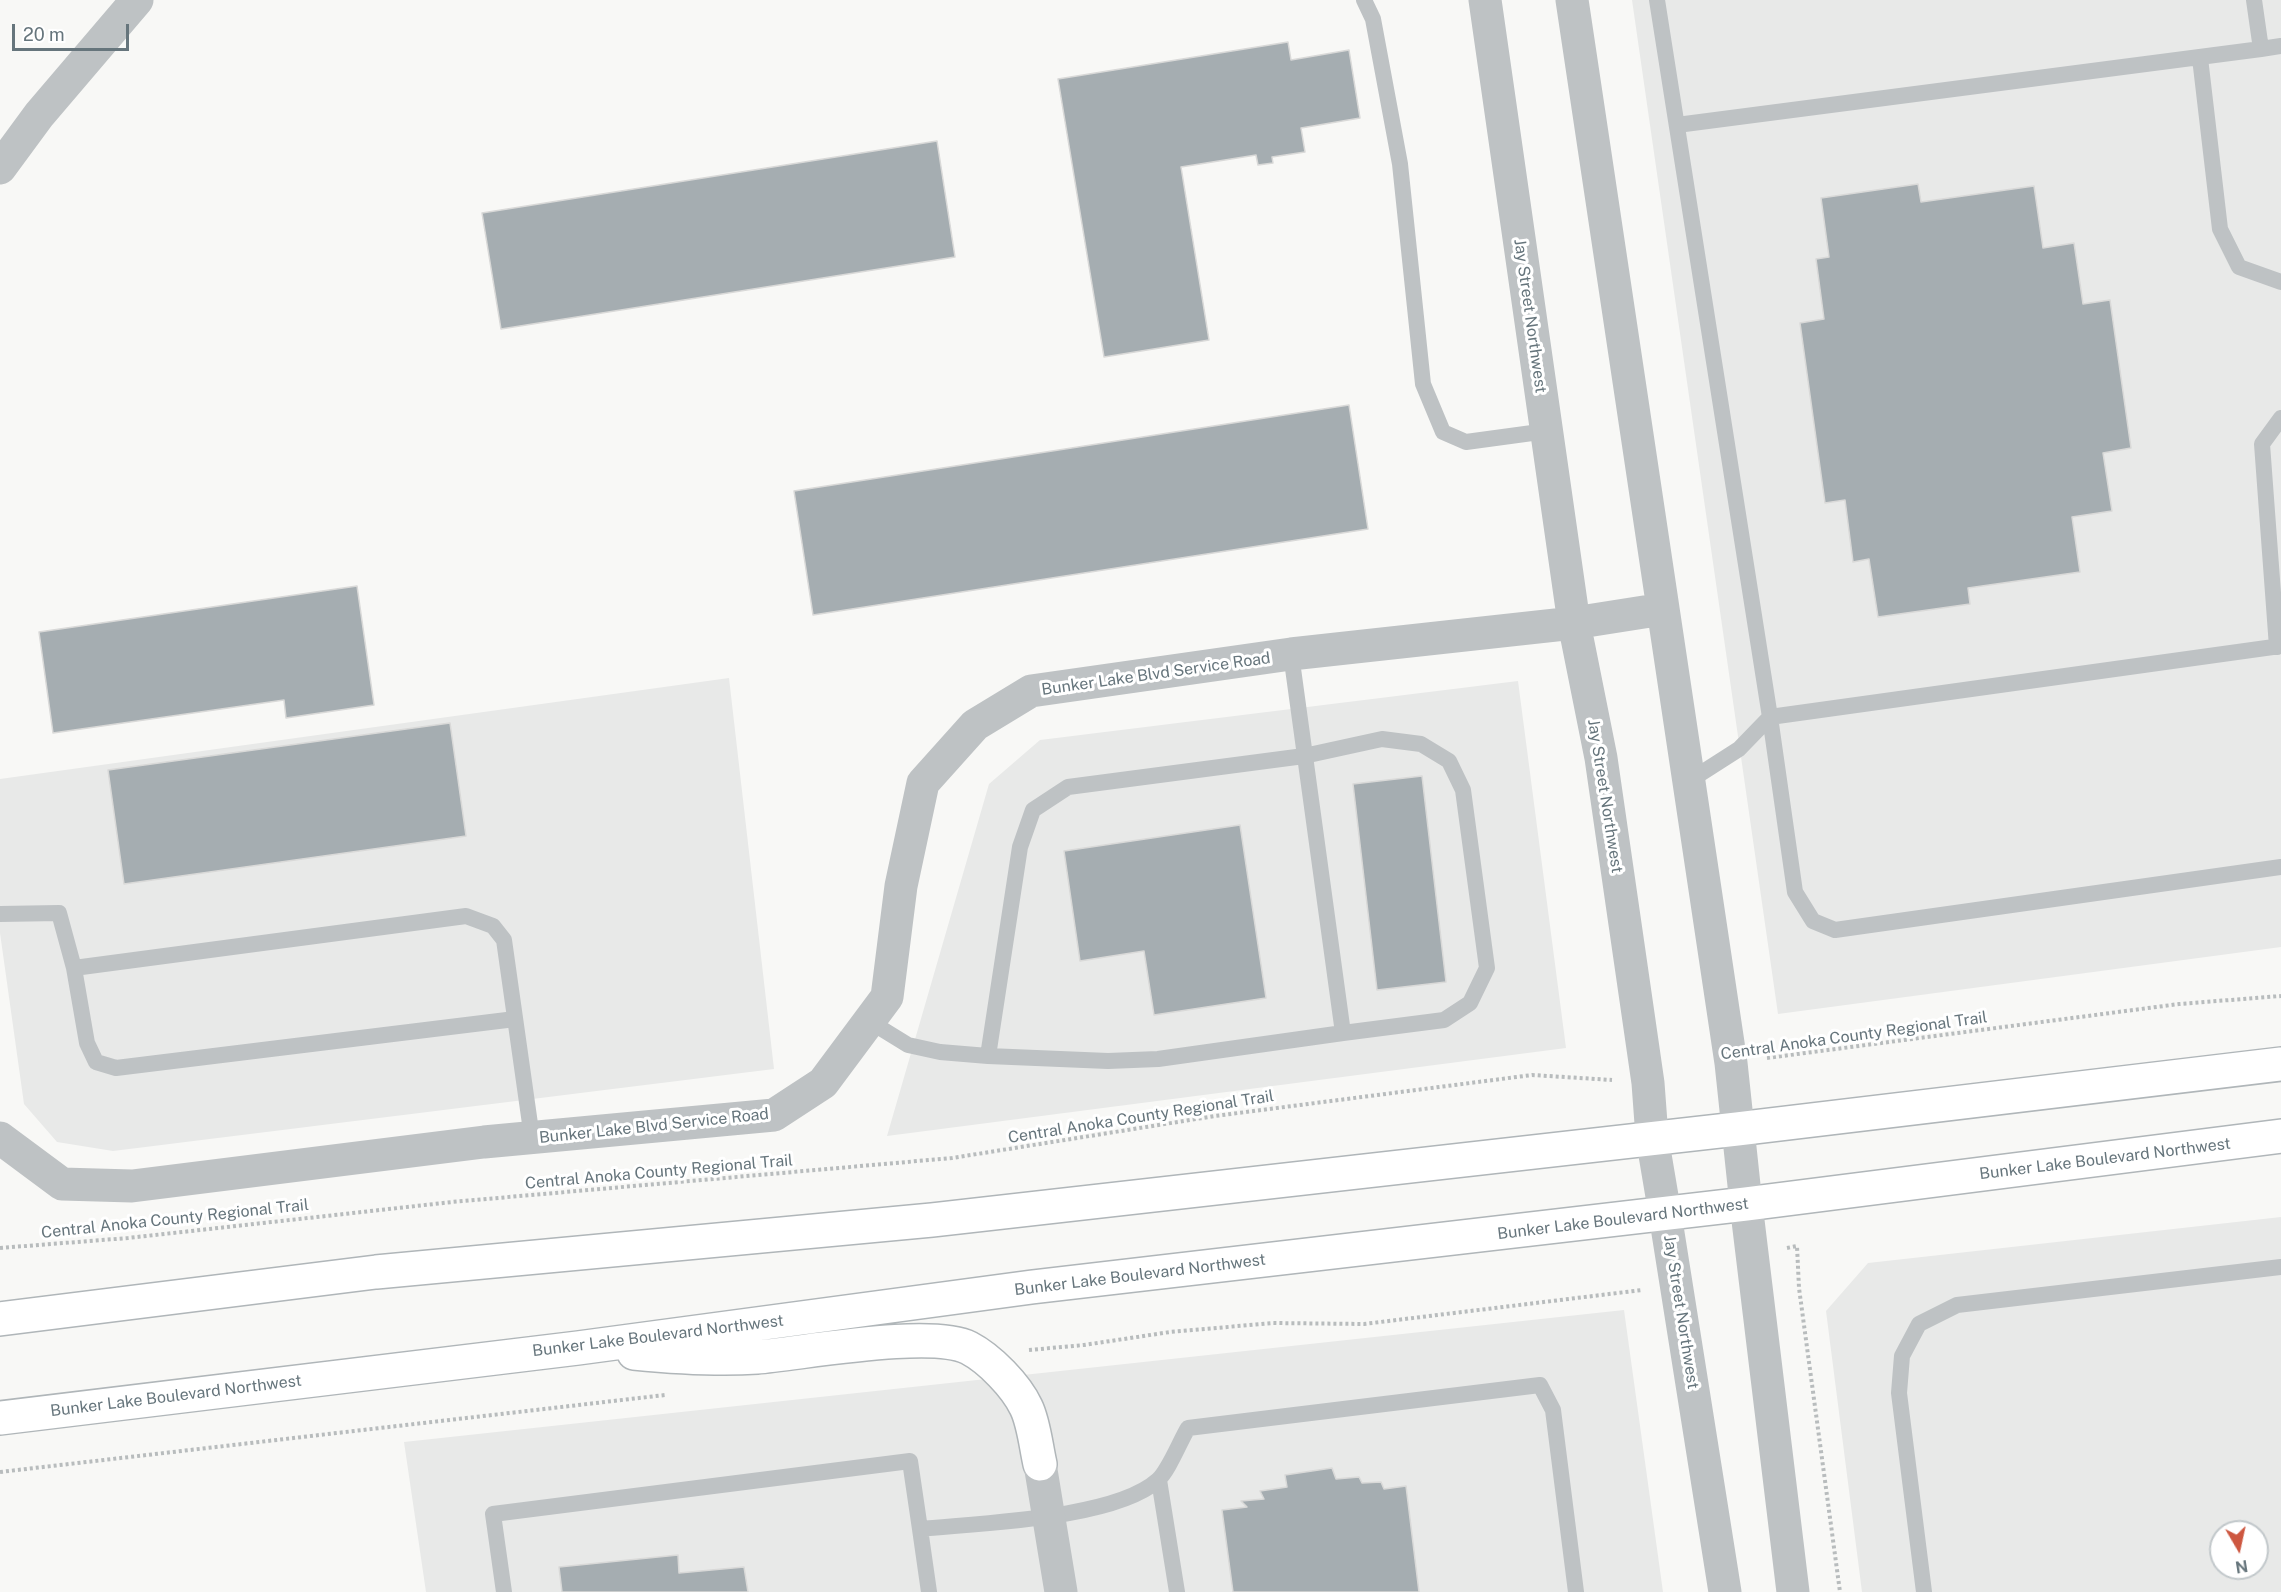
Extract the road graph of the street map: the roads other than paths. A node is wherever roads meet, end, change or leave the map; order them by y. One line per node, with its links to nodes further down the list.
1 (137, 0): 11 (street)
2 (1364, 0): 14 (lane)
3 (1485, 0): 14 (street, Jay Street Northwest)
4 (1572, 0): 15 (street)
5 (1657, 0): 10 (lane)
6 (2254, 0): 8 (lane)
7 (2281, 46): 8 (lane)
8 (2261, 49): 9 (lane)
9 (2200, 58): 10 (lane); 12 (lane)
10 (1677, 125): 19 (lane)
11 (0, 168)
12 (2281, 282)
13 (2281, 418): 17 (lane)
14 (1547, 431): 16 (street, Jay Street Northwest)
15 (1663, 609): 16 (street, Bunker Lake Blvd Service Road); 21 (street)
16 (1574, 623): 18 (street, Bunker Lake Blvd Service Road); 32 (street, Jay Street Northwest)
17 (2279, 646): 19 (lane)
18 (1291, 654): 20 (lane); 26 (street, Bunker Lake Blvd Service Road)
19 (1770, 717): 21 (lane); 22 (lane)
20 (1304, 756): 27 (lane); 27 (lane); 28 (lane)
21 (1689, 781): 30 (street)
22 (2281, 867)
23 (0, 914): 24 (lane)
24 (74, 968): 25 (lane); 25 (lane)
25 (515, 1019): 34 (lane)
26 (869, 1021): 28 (lane); 34 (street, Bunker Lake Blvd Service Road)
27 (1343, 1033): 28 (lane)
28 (988, 1056)
29 (2281, 1064): 30 (main road)
30 (1737, 1129): 32 (main road); 35 (street)
31 (2281, 1136): 35 (main road, Bunker Lake Boulevard Northwest)
32 (1652, 1137): 36 (street, Jay Street Northwest); 38 (main road)
33 (0, 1138): 34 (street, Bunker Lake Blvd Service Road)
34 (532, 1138)
35 (1746, 1204): 36 (main road, Bunker Lake Boulevard Northwest); 51 (street)
36 (1665, 1214): 39 (main road, Bunker Lake Boulevard Northwest); 50 (street, Jay Street Northwest)
37 (2281, 1267): 52 (lane)
38 (0, 1318)
39 (578, 1348): 40 (main road, Bunker Lake Boulevard Northwest); 41 (main road)
40 (0, 1418)
41 (1040, 1464): 43 (street)
42 (1158, 1480): 43 (lane); 48 (lane); 49 (lane)
43 (1048, 1515): 44 (lane); 47 (street)
44 (920, 1528): 45 (lane); 46 (lane)
45 (504, 1592)
46 (929, 1592)
47 (1061, 1592)
48 (1177, 1592)
49 (1576, 1592)
50 (1725, 1592)
51 (1793, 1592)
52 (1924, 1592)

